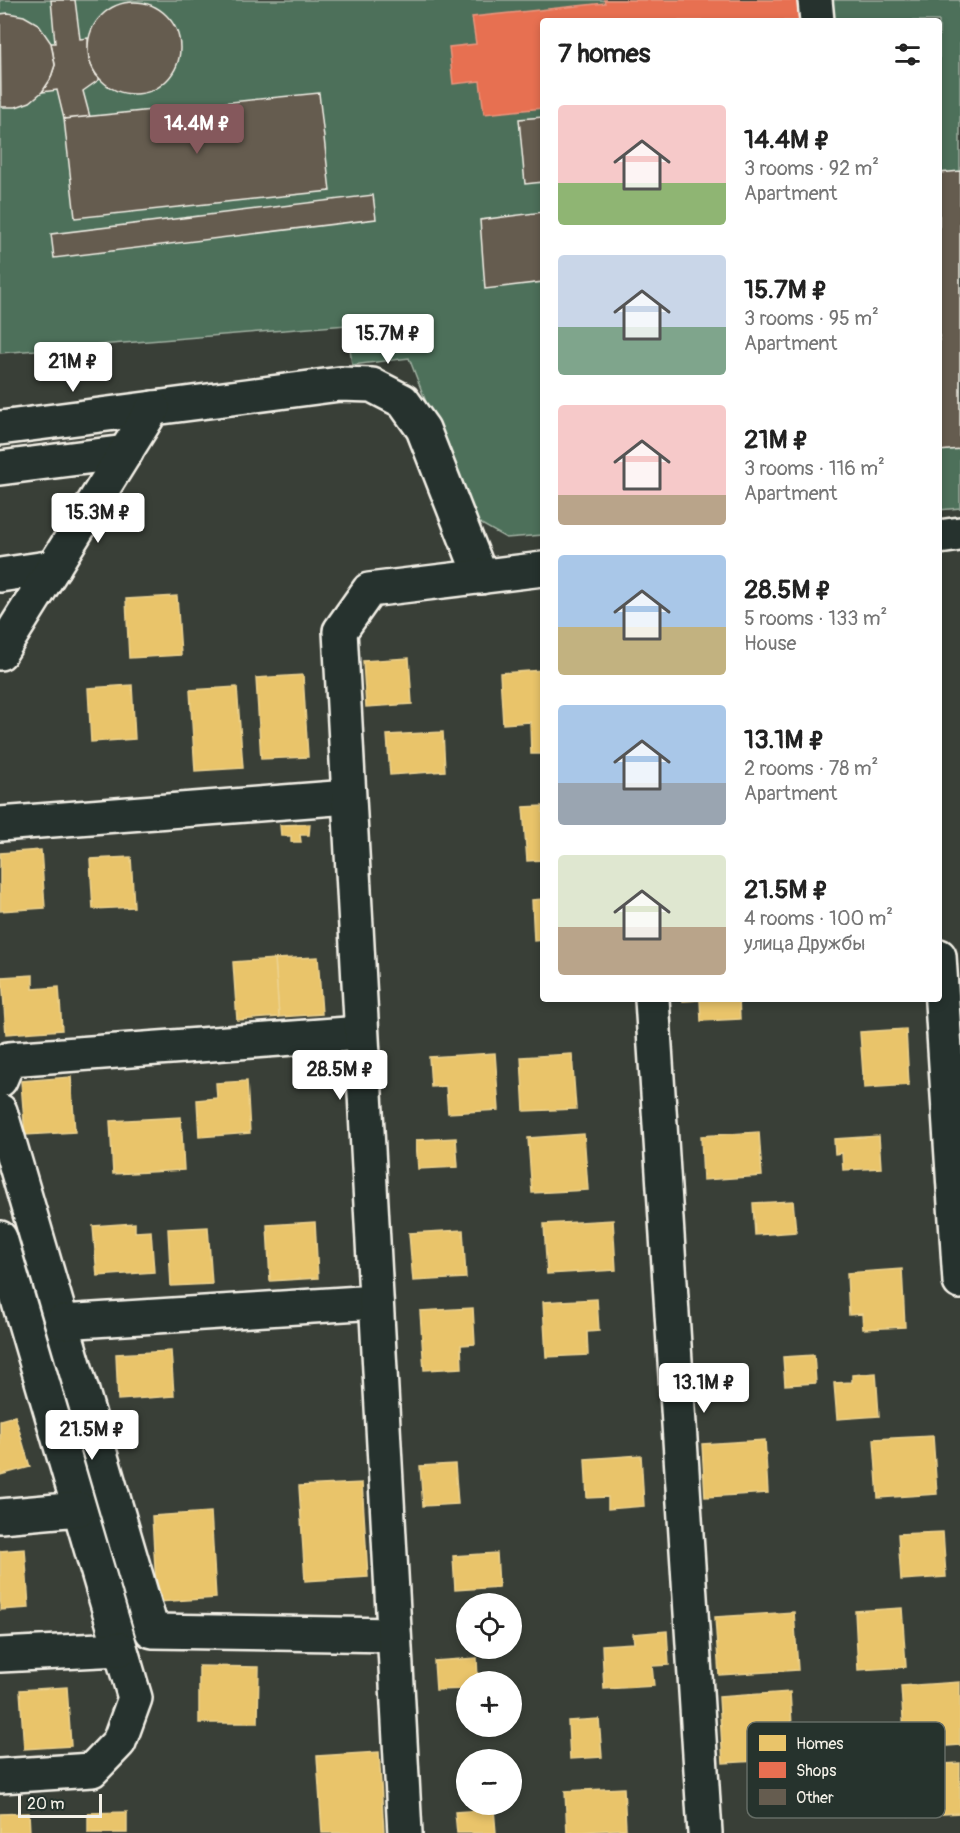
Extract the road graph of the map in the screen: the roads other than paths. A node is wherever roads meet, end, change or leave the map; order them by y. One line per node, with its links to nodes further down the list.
1 (815, 0): 2 (street)
2 (817, 18)
3 (153, 408): 4 (street); 5 (street); 12 (street)
4 (0, 428)
5 (126, 452): 6 (street); 9 (street)
6 (0, 468)
7 (960, 534): 8 (street)
8 (942, 537)
9 (54, 567): 11 (street); 13 (street)
10 (540, 570): 12 (street)
11 (0, 575)
12 (481, 577): 14 (street)
13 (0, 652)
14 (348, 797): 15 (street); 18 (street)
15 (0, 824)
16 (652, 1002): 32 (street)
17 (942, 1002): 22 (street)
18 (361, 1033): 19 (street); 23 (street)
19 (0, 1080)
20 (0, 1111): 24 (street)
21 (0, 1238): 25 (street)
22 (960, 1282)
23 (376, 1302): 24 (street); 27 (street)
24 (62, 1322): 27 (street)
25 (79, 1509): 26 (street); 28 (street)
26 (0, 1516)
27 (394, 1635): 31 (street)
28 (120, 1649): 29 (street); 30 (street)
29 (0, 1655)
30 (0, 1776)
31 (405, 1833)
32 (705, 1833)

